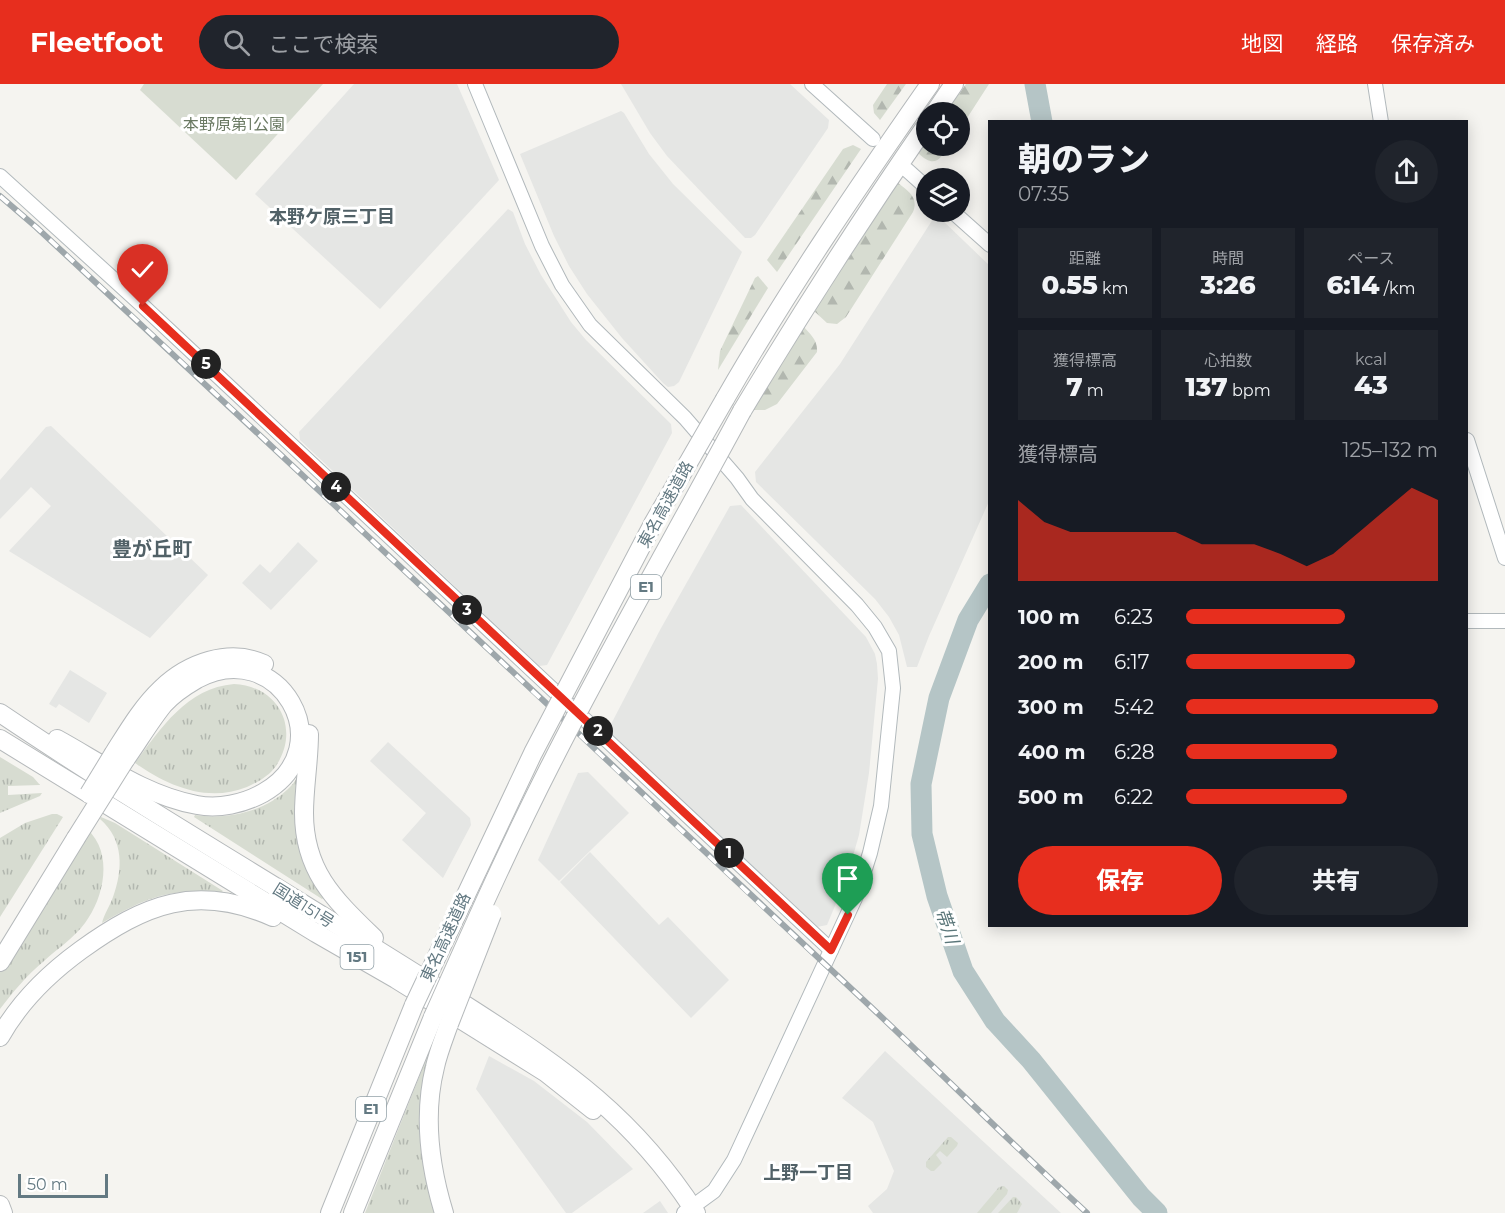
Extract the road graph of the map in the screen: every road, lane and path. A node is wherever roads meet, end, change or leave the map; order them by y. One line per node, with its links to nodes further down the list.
1 (475, 84): 26 (street)
2 (812, 84): 8 (street)
3 (930, 84): 31 (highway, 東名高速道路 / E1, bridge)
4 (954, 84): 6 (highway)
5 (1375, 84): 7 (street)
6 (942, 102)
7 (1381, 120)
8 (873, 139)
9 (916, 140): 29 (highway, 東名高速道路 / E1, bridge)
10 (907, 170): 12 (street)
11 (0, 176): 26 (street)
12 (916, 178)
13 (964, 222): 14 (street)
14 (988, 243)
15 (1468, 444): 16 (street)
16 (1505, 558)
17 (1468, 621): 18 (street)
18 (1505, 621)
19 (0, 706): 22 (highway)
20 (0, 713): 28 (highway, 国道151号 / 151)
21 (0, 739): 24 (highway, 国道151号 / 151)
22 (119, 757): 23 (highway, bridge); 28 (highway)
23 (71, 835): 25 (highway); 27 (highway)
24 (316, 933): 30 (highway); 33 (highway, 国道151号 / 151)
25 (0, 940)
26 (831, 950): 33 (street)
27 (0, 962)
28 (397, 962): 33 (highway, 国道151号 / 151)
29 (441, 1021): 37 (highway, E1); 38 (highway)
30 (0, 1037)
31 (376, 1097): 35 (highway); 36 (highway, 東名高速道路 / E1)
32 (0, 1205): 34 (highway)
33 (688, 1212)
34 (3, 1213)
35 (316, 1213)
36 (330, 1213)
37 (353, 1213)
38 (444, 1213)

